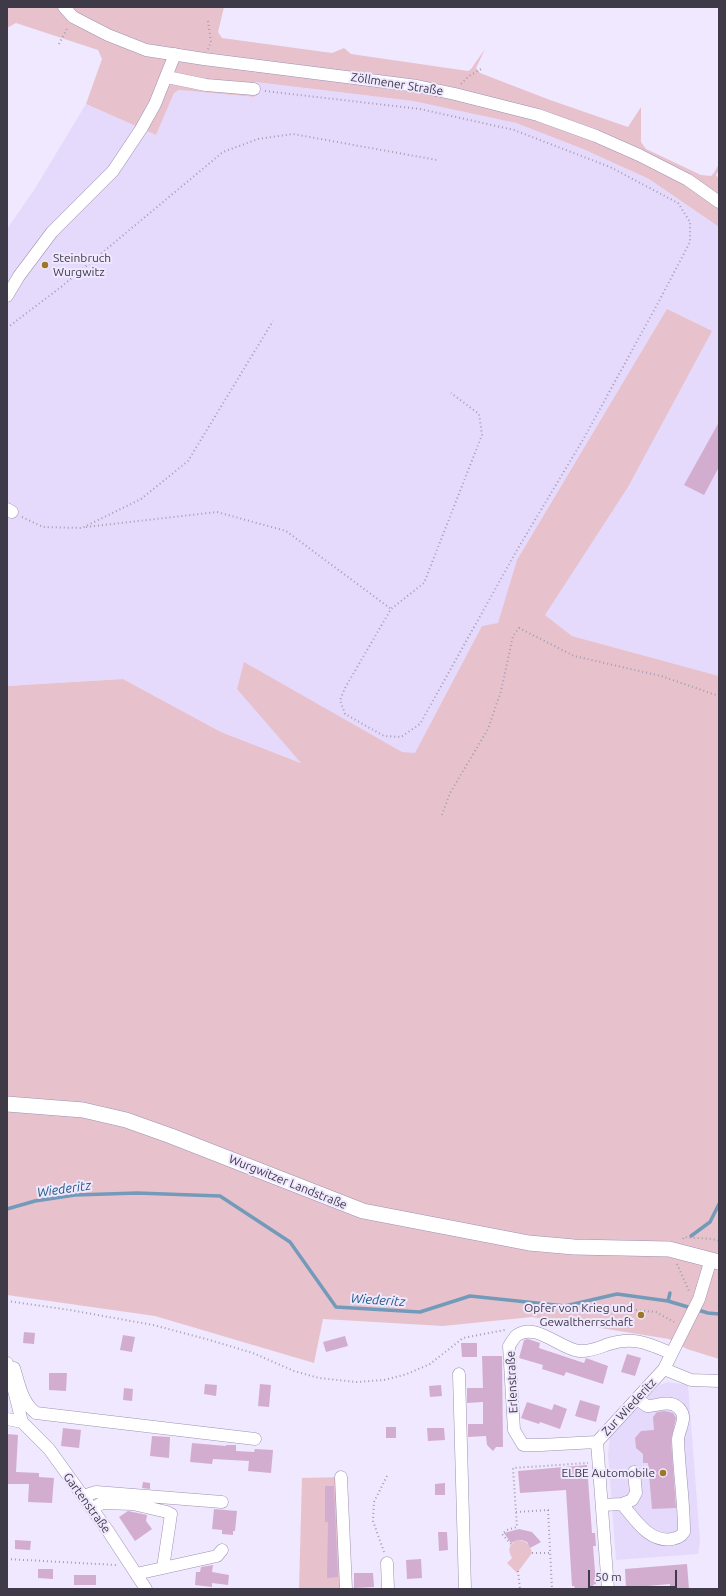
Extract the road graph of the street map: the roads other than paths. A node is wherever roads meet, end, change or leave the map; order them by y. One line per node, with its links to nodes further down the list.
1 (64, 7): 2 (street, Zöllmener Straße)
2 (175, 54): 3 (street); 5 (street, Zöllmener Straße)
3 (167, 77): 4 (street); 6 (street)
4 (254, 90)
5 (719, 202)
6 (68, 216): 7 (street); 8 (street)
7 (7, 296)
8 (7, 307)
9 (7, 1104): 10 (main road, Wurgwitzer Landstraße)
10 (715, 1260): 11 (street, Zur Wiederitz)
11 (671, 1353): 13 (street, Zur Wiederitz); 20 (street, Erlenstraße)
12 (11, 1365): 18 (street); 19 (street)
13 (664, 1369): 15 (street); 16 (street, Zur Wiederitz)
14 (459, 1374): 35 (street)
15 (719, 1381)
16 (637, 1399): 20 (street, Zur Wiederitz); 25 (street)
17 (7, 1419): 18 (street)
18 (22, 1422): 23 (street, Gartenstraße)
19 (255, 1439)
20 (597, 1442): 26 (street, Zur Wiederitz)
21 (634, 1472): 25 (street)
22 (341, 1477): 33 (street)
23 (83, 1496): 24 (street); 27 (street, Gartenstraße)
24 (222, 1502)
25 (622, 1504): 26 (street)
26 (602, 1505): 36 (street, Zur Wiederitz)
27 (92, 1509): 30 (street); 31 (street, Gartenstraße)
28 (222, 1550): 30 (street)
29 (387, 1563): 34 (street)
30 (163, 1568): 31 (street)
31 (133, 1570): 32 (street, Gartenstraße)
32 (146, 1589)
33 (346, 1589)
34 (388, 1589)
35 (465, 1589)
36 (608, 1589)

